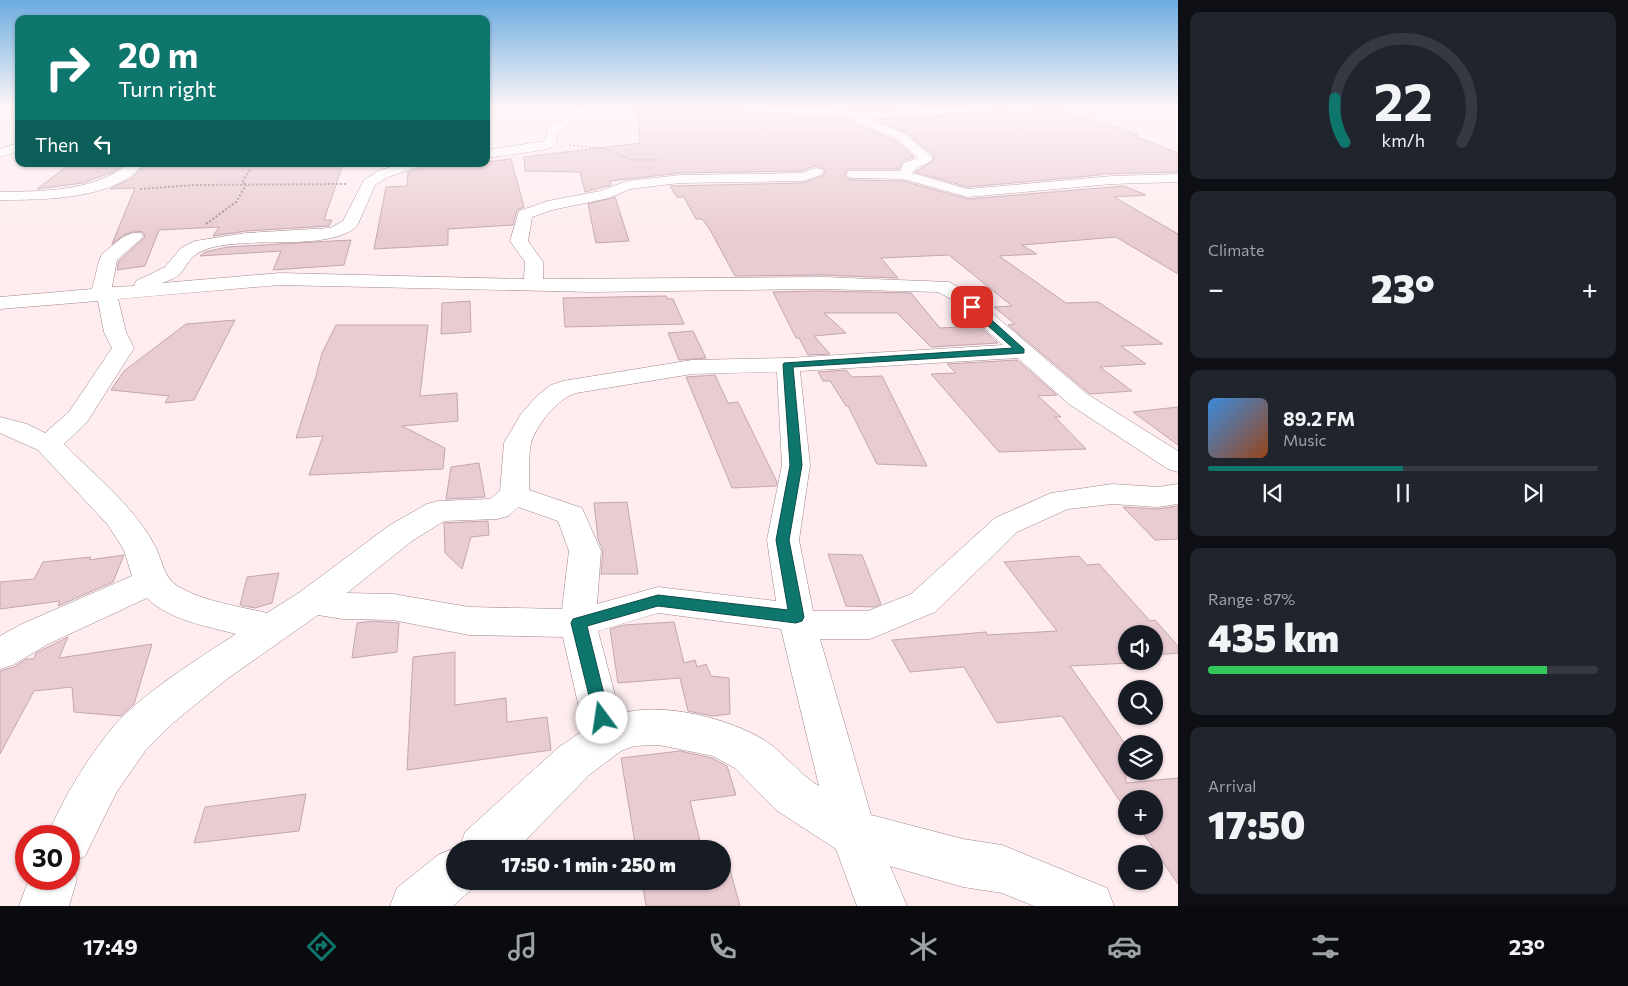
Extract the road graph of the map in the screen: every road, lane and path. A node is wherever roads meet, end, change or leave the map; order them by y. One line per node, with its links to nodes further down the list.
1 (520, 149): 4 (street)
2 (607, 149): 5 (path)
3 (918, 149): 12 (street)
4 (490, 153)
5 (662, 160)
6 (132, 167): 15 (street)
7 (250, 167): 14 (path)
8 (402, 167): 11 (street)
9 (816, 172): 19 (street)
10 (853, 174): 12 (street)
11 (375, 175): 14 (path); 18 (street)
12 (904, 175): 13 (street)
13 (1178, 178)
14 (246, 185): 15 (path); 18 (path)
15 (92, 187): 16 (street)
16 (0, 196)
17 (135, 237): 20 (street)
18 (200, 246): 20 (street)
19 (533, 284): 20 (street); 23 (street)
20 (112, 293): 21 (street); 22 (street); 26 (street)
21 (0, 303)
22 (0, 315)
23 (1021, 351): 24 (street); 27 (street)
24 (788, 365): 29 (street); 32 (street)
25 (0, 425): 26 (street)
26 (48, 444): 30 (street)
27 (1178, 463)
28 (1178, 494): 32 (street)
29 (514, 496): 31 (street); 33 (street)
30 (151, 582): 34 (street); 35 (street)
31 (312, 601): 33 (street); 34 (street)
32 (797, 621): 33 (street); 38 (street)
33 (578, 623): 36 (street)
34 (272, 629): 37 (street)
35 (2, 652)
36 (606, 738): 38 (street); 39 (street)
37 (77, 825)
38 (853, 833): 44 (street); 45 (street)
39 (492, 840)
40 (446, 880): 43 (street)
41 (49, 890): 42 (street)
42 (44, 906)
43 (415, 906)
44 (882, 906)
45 (1089, 906)

